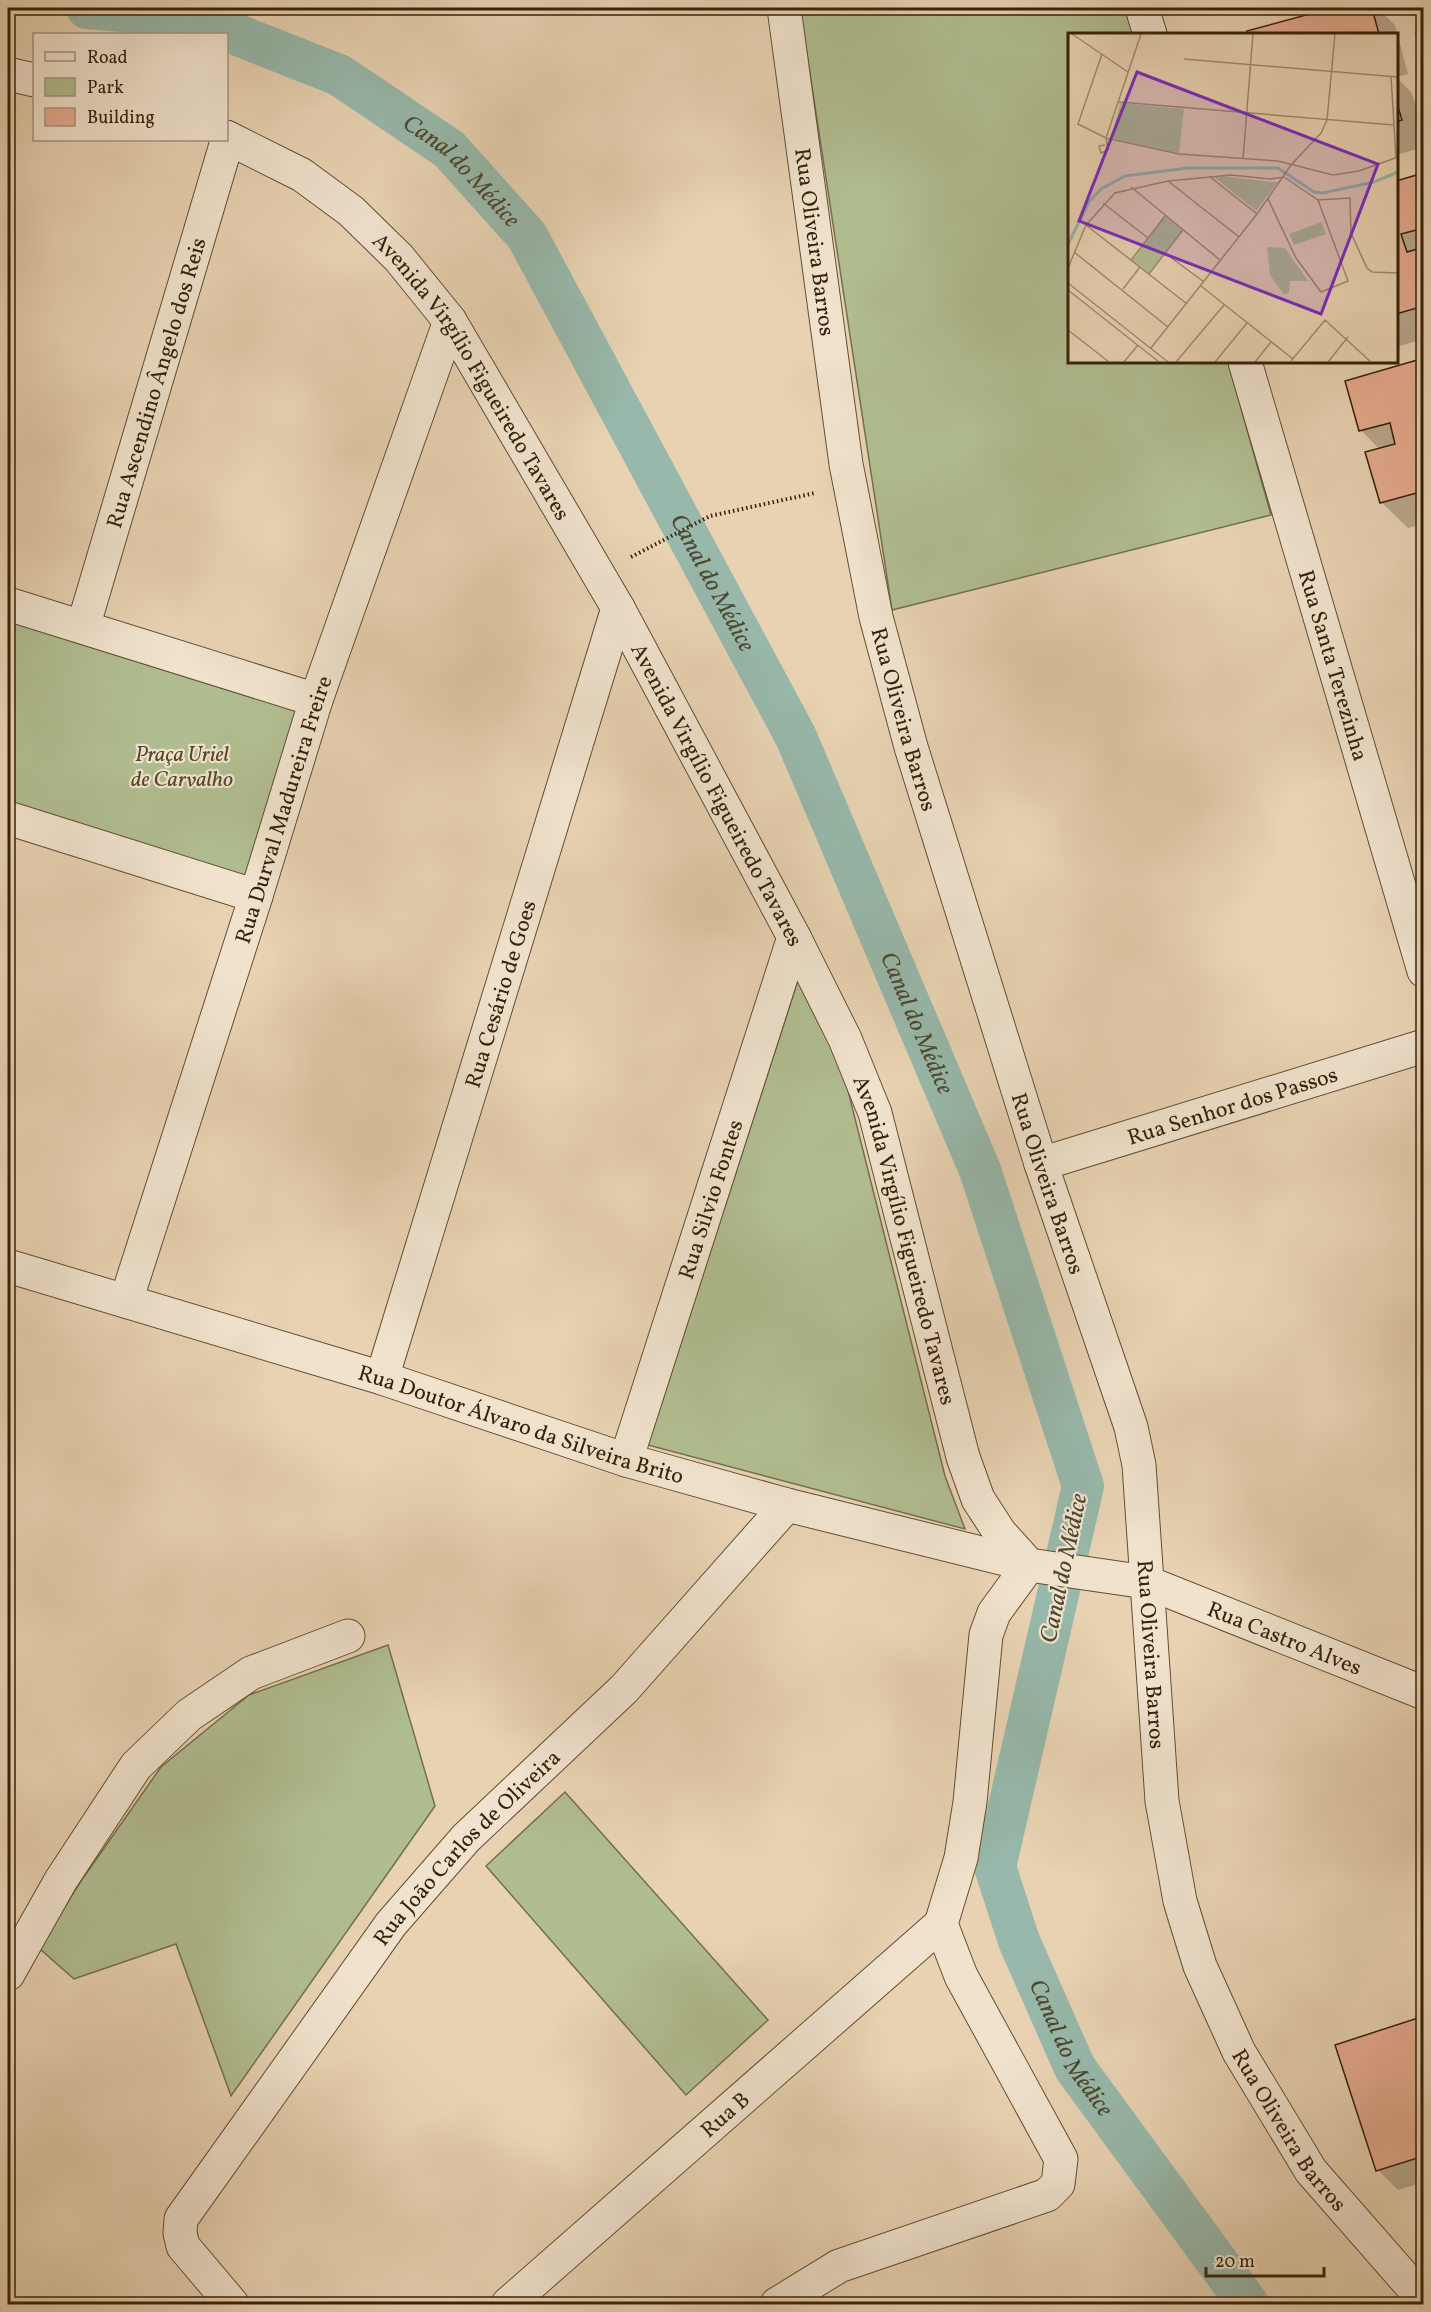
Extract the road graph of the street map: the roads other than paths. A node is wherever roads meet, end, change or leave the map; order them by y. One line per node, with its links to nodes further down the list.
1 (784, 8): 19 (street, Rua Oliveira Barros)
2 (1142, 8): 3 (street)
3 (1150, 33)
4 (8, 74): 5 (street)
5 (33, 80)
6 (228, 138): 8 (street, Avenida Virgílio Figueiredo Tavares)
7 (226, 141): 12 (street, Rua Ascendino Ângelo dos Reis)
8 (450, 321): 11 (street, Avenida Virgílio Figueiredo Tavares); 13 (street, Rua Durval Madureira Freire)
9 (1245, 363): 17 (street, Rua Santa Terezinha)
10 (8, 604): 12 (street)
11 (618, 608): 16 (street, Avenida Virgílio Figueiredo Tavares); 22 (street, Rua Cesário de Goes)
12 (83, 627): 13 (street)
13 (316, 700): 15 (street, Rua Durval Madureira Freire)
14 (9, 823): 15 (street)
15 (256, 896): 21 (street, Rua Durval Madureira Freire)
16 (794, 937): 23 (street, Rua Silvio Fontes); 25 (street, Avenida Virgílio Figueiredo Tavares)
17 (1424, 971)
18 (1424, 1046): 19 (street, Rua Senhor dos Passos)
19 (1041, 1164): 26 (street, Rua Oliveira Barros)
20 (8, 1266): 21 (street, Rua Doutor Álvaro da Silveira Brito)
21 (126, 1301): 22 (street, Rua Doutor Álvaro da Silveira Brito)
22 (382, 1378): 23 (street, Rua Doutor Álvaro da Silveira Brito)
23 (626, 1460): 24 (street, Rua Doutor Álvaro da Silveira Brito)
24 (787, 1505): 25 (street, Rua Doutor Álvaro da Silveira Brito); 32 (street, Rua João Carlos de Oliveira)
25 (1035, 1565): 26 (street, Rua Castro Alves); 29 (street)
26 (1139, 1581): 28 (street, Rua Castro Alves); 31 (street, Rua Oliveira Barros)
27 (348, 1636): 30 (street)
28 (1424, 1693)
29 (941, 1924): 33 (street, Rua B); 34 (street)
30 (8, 1974)
31 (1424, 2300)
32 (232, 2304)
33 (508, 2304)
34 (777, 2304)

